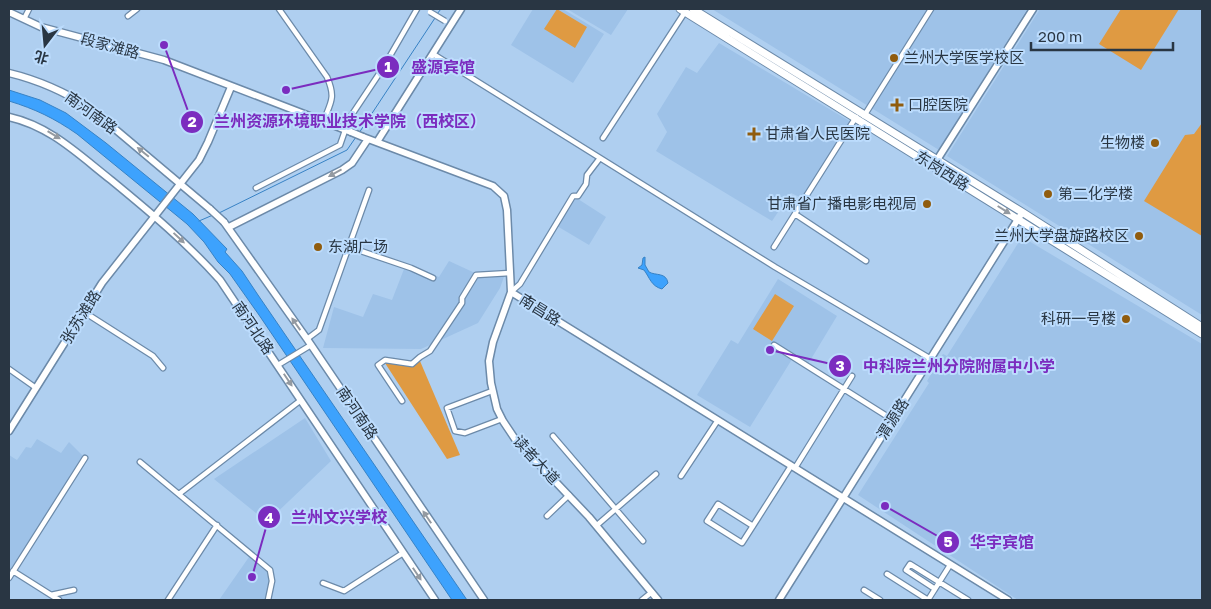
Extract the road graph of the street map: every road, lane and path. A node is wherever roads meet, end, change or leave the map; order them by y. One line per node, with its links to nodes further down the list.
1 (29, 9): 13 (street)
2 (137, 9): 12 (street)
3 (279, 9): 21 (street)
4 (417, 9): 22 (street)
5 (461, 9): 14 (street)
6 (693, 9): 18 (main road, 东岗西路)
7 (931, 9): 18 (street)
8 (1033, 9): 27 (street)
9 (428, 10): 14 (street, bridge)
10 (683, 10): 20 (main road, 东岗西路); 24 (street)
11 (9, 12): 13 (street, 段家滩路)
12 (128, 16)
13 (24, 19): 17 (street, 段家滩路)
14 (448, 23): 15 (street)
15 (433, 54): 25 (street); 26 (street)
16 (9, 73): 28 (street, 南河南路, one-way to 16)
17 (231, 87): 21 (street, 段家滩路); 28 (street)
18 (864, 116): 27 (main road, 东岗西路)
19 (9, 117): 32 (street, 南河北路, one-way to 32)
20 (856, 117): 31 (street); 33 (main road, 东岗西路, one-way to 33)
21 (323, 122): 22 (street, 段家滩路)
22 (344, 129): 23 (street, 段家滩路, bridge); 29 (street)
23 (366, 138): 25 (street, 南昌路); 34 (street, one-way to 34)
24 (603, 138)
25 (377, 142): 38 (street, 南昌路)
26 (600, 158): 40 (street); 47 (street)
27 (937, 160): 33 (main road, 东岗西路)
28 (181, 183): 32 (street, 张苏滩路); 34 (street, 南河南路, bridge)
29 (256, 188)
30 (369, 190): 35 (street)
31 (795, 214): 36 (street); 37 (street)
32 (155, 216): 41 (street, 张苏滩路); 48 (street, 南河北路, one-way to 48)
33 (1020, 216): 42 (main road, 东岗西路); 43 (main road, 东岗西路); 47 (street, 渭源路)
34 (226, 224): 44 (street, 南河南路, one-way to 34)
35 (349, 247): 39 (street); 44 (street)
36 (774, 247)
37 (866, 261)
38 (510, 273): 40 (street, 南昌路); 56 (street)
39 (433, 278)
40 (511, 292): 54 (street, 读者大道); 58 (street, 南昌路)
41 (84, 312): 49 (street); 52 (street, 张苏滩路)
42 (1202, 327)
43 (1202, 334)
44 (307, 339): 45 (street, 南河南路)
45 (311, 345): 48 (street); 92 (street, 南河南路, one-way to 45)
46 (774, 345): 53 (street)
47 (931, 359): 59 (street, 渭源路)
48 (278, 365): 55 (street, 南河北路, one-way to 55)
49 (163, 368)
50 (9, 369): 52 (street)
51 (852, 376): 53 (street)
52 (36, 388): 60 (street, 张苏滩路)
53 (844, 390): 59 (street); 64 (street)
54 (492, 391): 57 (street, 读者大道); 57 (street)
55 (301, 400): 67 (street); 76 (street, 南河北路)
56 (402, 401)
57 (502, 419): 68 (street, 读者大道)
58 (718, 420): 64 (street, 南昌路); 66 (street)
59 (893, 420): 69 (street, 渭源路)
60 (9, 432)
61 (553, 436): 70 (street)
62 (85, 458): 78 (street)
63 (140, 462): 67 (street)
64 (793, 467): 69 (street, 南昌路); 74 (street)
65 (656, 474): 70 (street)
66 (681, 476)
67 (179, 494): 72 (street)
68 (569, 495): 71 (street); 73 (street, 读者大道)
69 (844, 499): 77 (street, 南昌路); 95 (street, 渭源路)
70 (616, 508): 73 (street); 75 (street)
71 (547, 516)
72 (216, 525): 89 (street); 90 (street)
73 (596, 526): 86 (street, 读者大道)
74 (753, 526): 74 (street)
75 (643, 541)
76 (403, 553): 82 (street); 91 (street, 南河北路, one-way to 91)
77 (950, 564): 81 (street); 98 (street, 南昌路)
78 (13, 571): 80 (street); 87 (street)
79 (887, 574): 83 (street)
80 (9, 578)
81 (939, 582): 83 (street); 83 (street); 97 (street)
82 (323, 583)
83 (935, 588)
84 (74, 590): 87 (street)
85 (864, 590): 96 (street)
86 (652, 592): 93 (street); 94 (street, 读者大道)
87 (51, 595): 88 (street)
88 (60, 600)
89 (168, 600)
90 (268, 600)
91 (435, 600)
92 (484, 600)
93 (642, 600)
94 (658, 600)
95 (780, 600)
96 (880, 600)
97 (968, 600)
98 (1008, 600)

